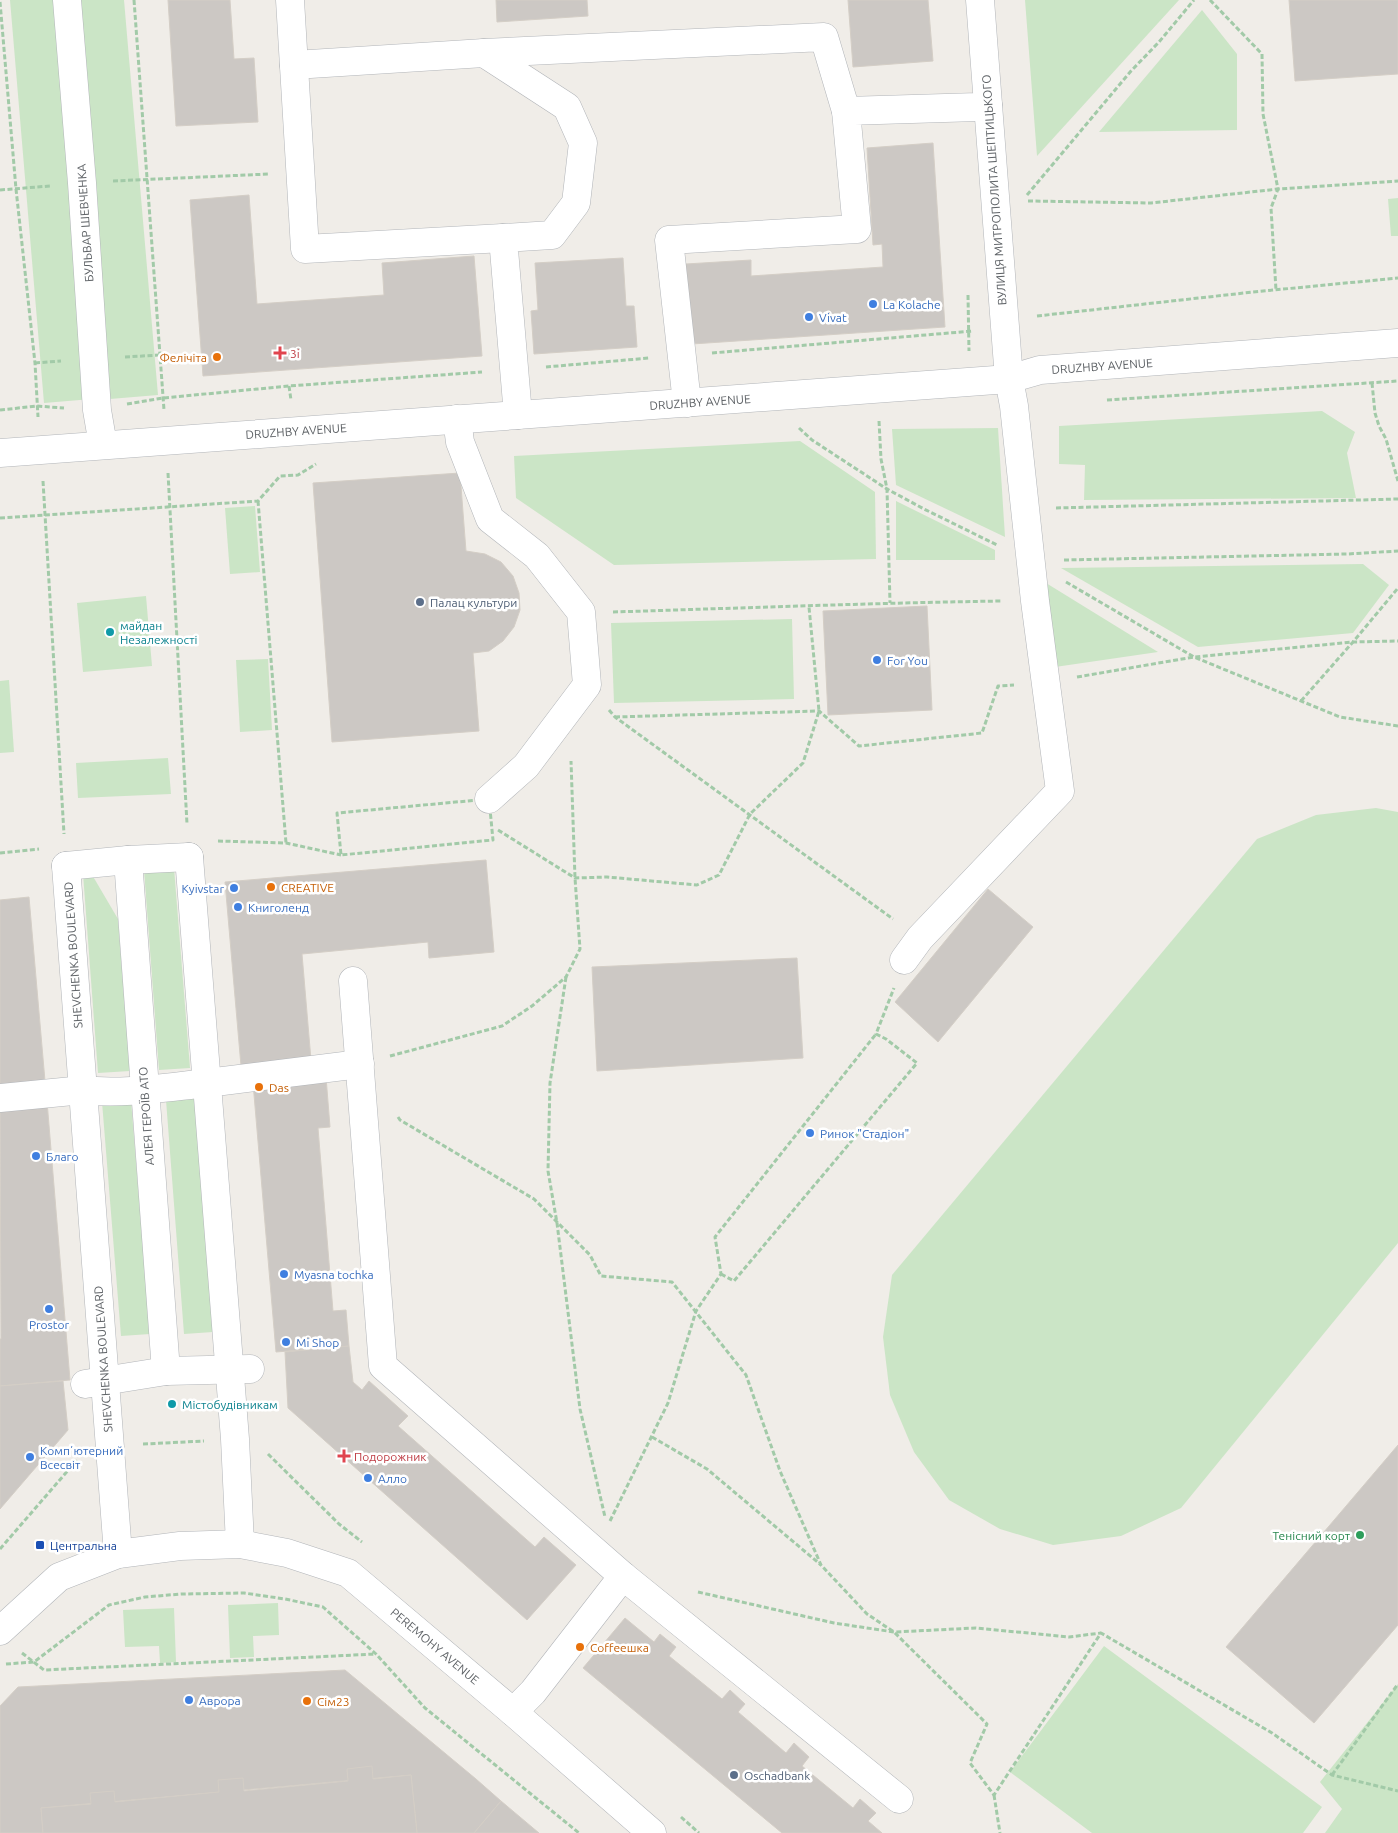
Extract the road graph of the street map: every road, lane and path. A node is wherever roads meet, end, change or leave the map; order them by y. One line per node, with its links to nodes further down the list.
1 (67, 0): 15 (street, БУЛЬВАР ШЕВЧЕНКА)
2 (134, 0): 13 (path)
3 (290, 0): 9 (street)
4 (980, 0): 10 (street, ВУЛИЦЯ МИТРОПОЛИТА ШЕПТИЦЬКОГО)
5 (1194, 0): 17 (path)
6 (1210, 0): 17 (path)
7 (0, 2): 16 (path)
8 (484, 53): 9 (street); 11 (street); 19 (street)
9 (294, 66): 12 (street)
10 (988, 105): 11 (street); 22 (street, ВУЛИЦЯ МИТРОПОЛИТА ШЕПТИЦЬКОГО)
11 (846, 111): 24 (street)
12 (300, 173): 13 (path); 19 (street)
13 (146, 179): 15 (path); 29 (path)
14 (1398, 181): 17 (path)
15 (82, 183): 16 (path); 30 (street, БУЛЬВАР ШЕВЧЕНКА)
16 (16, 189): 18 (path); 31 (path)
17 (1278, 189): 20 (path)
18 (0, 190)
19 (503, 238): 25 (street)
20 (1276, 290)
21 (1398, 343): 22 (street, DRUZHBY AVENUE)
22 (1009, 379): 24 (street, DRUZHBY AVENUE); 37 (street, ВУЛИЦЯ МИТРОПОЛИТА ШЕПТИЦЬКОГО)
23 (1372, 383): 33 (path)
24 (687, 403): 25 (street, DRUZHBY AVENUE)
25 (518, 415): 27 (street, DRUZHBY AVENUE)
26 (878, 415): 34 (path)
27 (457, 419): 29 (street, DRUZHBY AVENUE); 44 (street)
28 (798, 427): 34 (path)
29 (166, 441): 30 (street, DRUZHBY AVENUE); 59 (path)
30 (103, 445): 31 (street, DRUZHBY AVENUE)
31 (42, 450): 32 (street, DRUZHBY AVENUE); 61 (path)
32 (0, 453)
33 (1398, 481)
34 (886, 489): 39 (path); 42 (path)
35 (1398, 499): 37 (path)
36 (258, 501): 58 (path)
37 (1024, 509): 39 (street, ВУЛИЦЯ МИТРОПОЛИТА ШЕПТИЦЬКОГО)
38 (1398, 551): 39 (path)
39 (1030, 561): 41 (street, ВУЛИЦЯ МИТРОПОЛИТА ШЕПТИЦЬКОГО); 47 (path)
40 (1398, 588): 46 (path)
41 (1035, 601): 42 (path); 48 (street, ВУЛИЦЯ МИТРОПОЛИТА ШЕПТИЦЬКОГО)
42 (890, 603): 43 (path)
43 (809, 606): 44 (path); 51 (path)
44 (580, 612): 49 (street)
45 (1398, 641): 46 (path)
46 (1353, 642): 47 (path); 50 (path)
47 (1194, 657): 48 (path); 50 (path)
48 (1045, 683): 51 (path); 63 (street, ВУЛИЦЯ МИТРОПОЛИТА ШЕПТИЦЬКОГО)
49 (587, 685): 52 (path); 55 (street)
50 (1301, 701): 53 (path)
51 (819, 712): 52 (path); 56 (path)
52 (615, 717): 56 (path)
53 (1398, 726)
54 (571, 758): 62 (path)
55 (489, 799): 57 (path); 57 (path)
56 (750, 814): 62 (path); 63 (path)
57 (492, 825): 62 (path)
58 (286, 843)
59 (189, 857): 60 (street, SHEVCHENKA BOULEVARD); 69 (street)
60 (128, 860): 61 (street, SHEVCHENKA BOULEVARD); 70 (street, АЛЕЯ ГЕРОЇВ АТО)
61 (66, 866): 71 (street, SHEVCHENKA BOULEVARD)
62 (575, 878): 65 (path)
63 (920, 938): 64 (street)
64 (904, 960): 67 (path)
65 (566, 976): 68 (path); 74 (path)
66 (354, 981): 68 (street)
67 (876, 1034): 75 (path); 75 (path)
68 (360, 1064): 69 (street); 87 (street)
69 (207, 1083): 70 (street); 77 (street)
70 (144, 1089): 71 (street); 78 (street, АЛЕЯ ГЕРОЇВ АТО)
71 (83, 1090): 72 (street); 79 (street, SHEVCHENKA BOULEVARD)
72 (0, 1098)
73 (394, 1112): 74 (path)
74 (558, 1223): 76 (path); 80 (path)
75 (722, 1274): 76 (path)
76 (696, 1311): 80 (path); 86 (path)
77 (240, 1369): 78 (street); 81 (street)
78 (166, 1371): 79 (street)
79 (95, 1382): 82 (street, SHEVCHENKA BOULEVARD)
80 (652, 1437): 86 (path)
81 (236, 1439): 82 (path); 83 (street)
82 (110, 1446): 84 (path); 85 (street, SHEVCHENKA BOULEVARD)
83 (240, 1544): 85 (street, PEREMOHY AVENUE); 96 (street, PEREMOHY AVENUE)
84 (0, 1549)
85 (118, 1554): 89 (street, PEREMOHY AVENUE)
86 (821, 1565): 90 (path)
87 (623, 1576): 96 (street); 100 (street)
88 (690, 1591): 90 (path)
89 (0, 1632)
90 (894, 1632): 91 (path); 99 (path)
91 (1101, 1633): 97 (path); 99 (path)
92 (376, 1654): 93 (path); 93 (path); 101 (path)
93 (34, 1662): 94 (path)
94 (0, 1665)
95 (1398, 1684): 97 (path)
96 (513, 1712): 102 (street, PEREMOHY AVENUE)
97 (1332, 1775): 98 (path)
98 (1398, 1791)
99 (994, 1795): 103 (path)
100 (899, 1799)
101 (579, 1833)
102 (652, 1833)
103 (1000, 1833)

